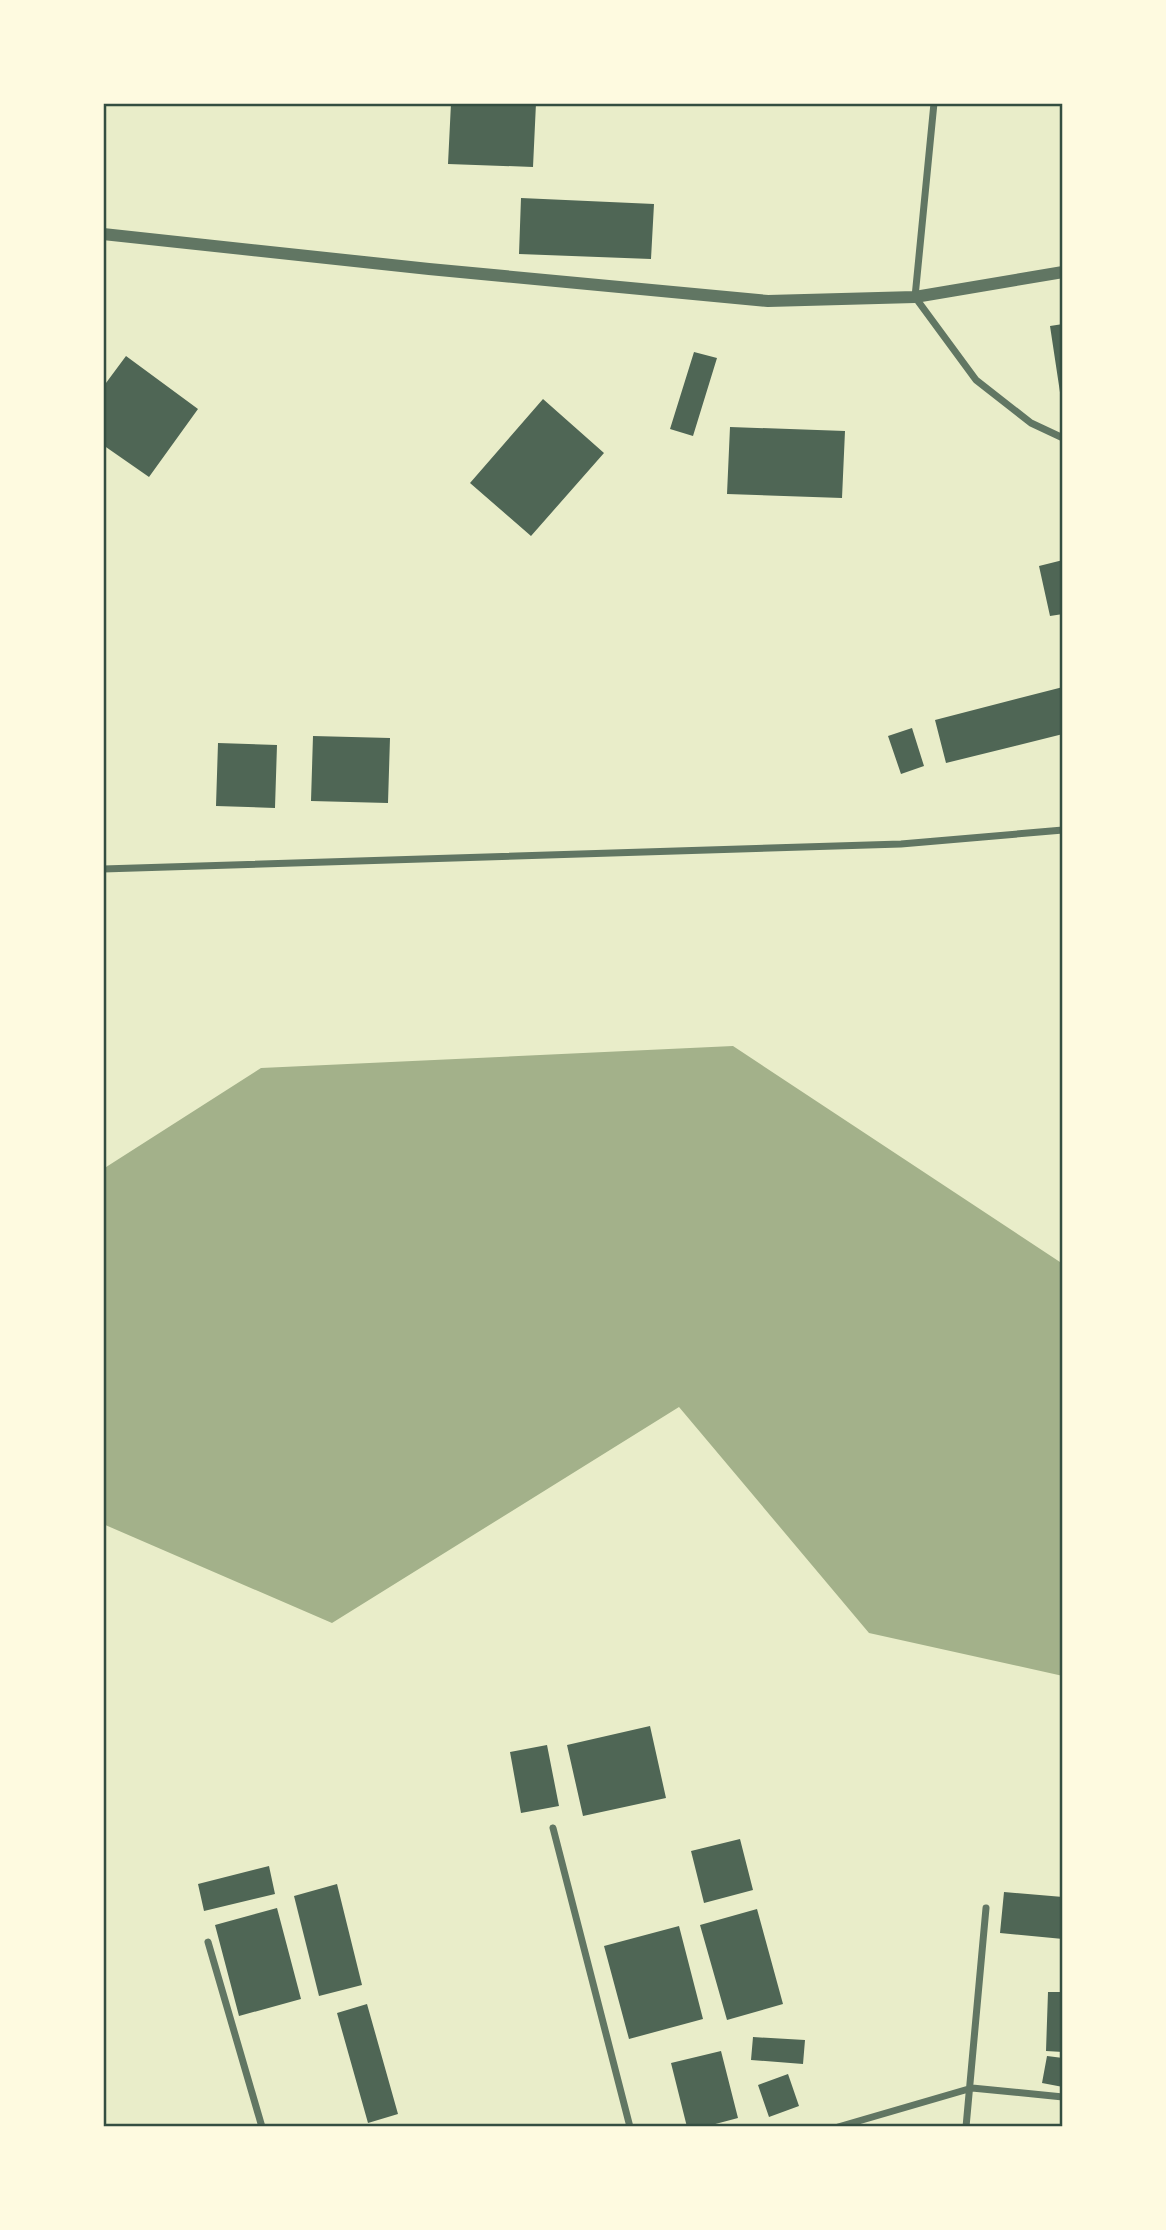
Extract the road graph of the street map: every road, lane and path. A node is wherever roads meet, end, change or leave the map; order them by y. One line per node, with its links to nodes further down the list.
1 (934, 103): 4 (street)
2 (103, 234): 4 (street)
3 (1063, 272): 4 (street)
4 (915, 297): 5 (street)
5 (1063, 438)
6 (1063, 830): 7 (street)
7 (103, 869)
8 (552, 1828): 14 (street)
9 (986, 1908): 11 (street)
10 (208, 1942): 13 (street)
11 (972, 2088): 12 (street); 15 (street); 16 (street)
12 (1063, 2097)
13 (262, 2127)
14 (630, 2127)
15 (838, 2127)
16 (967, 2127)

